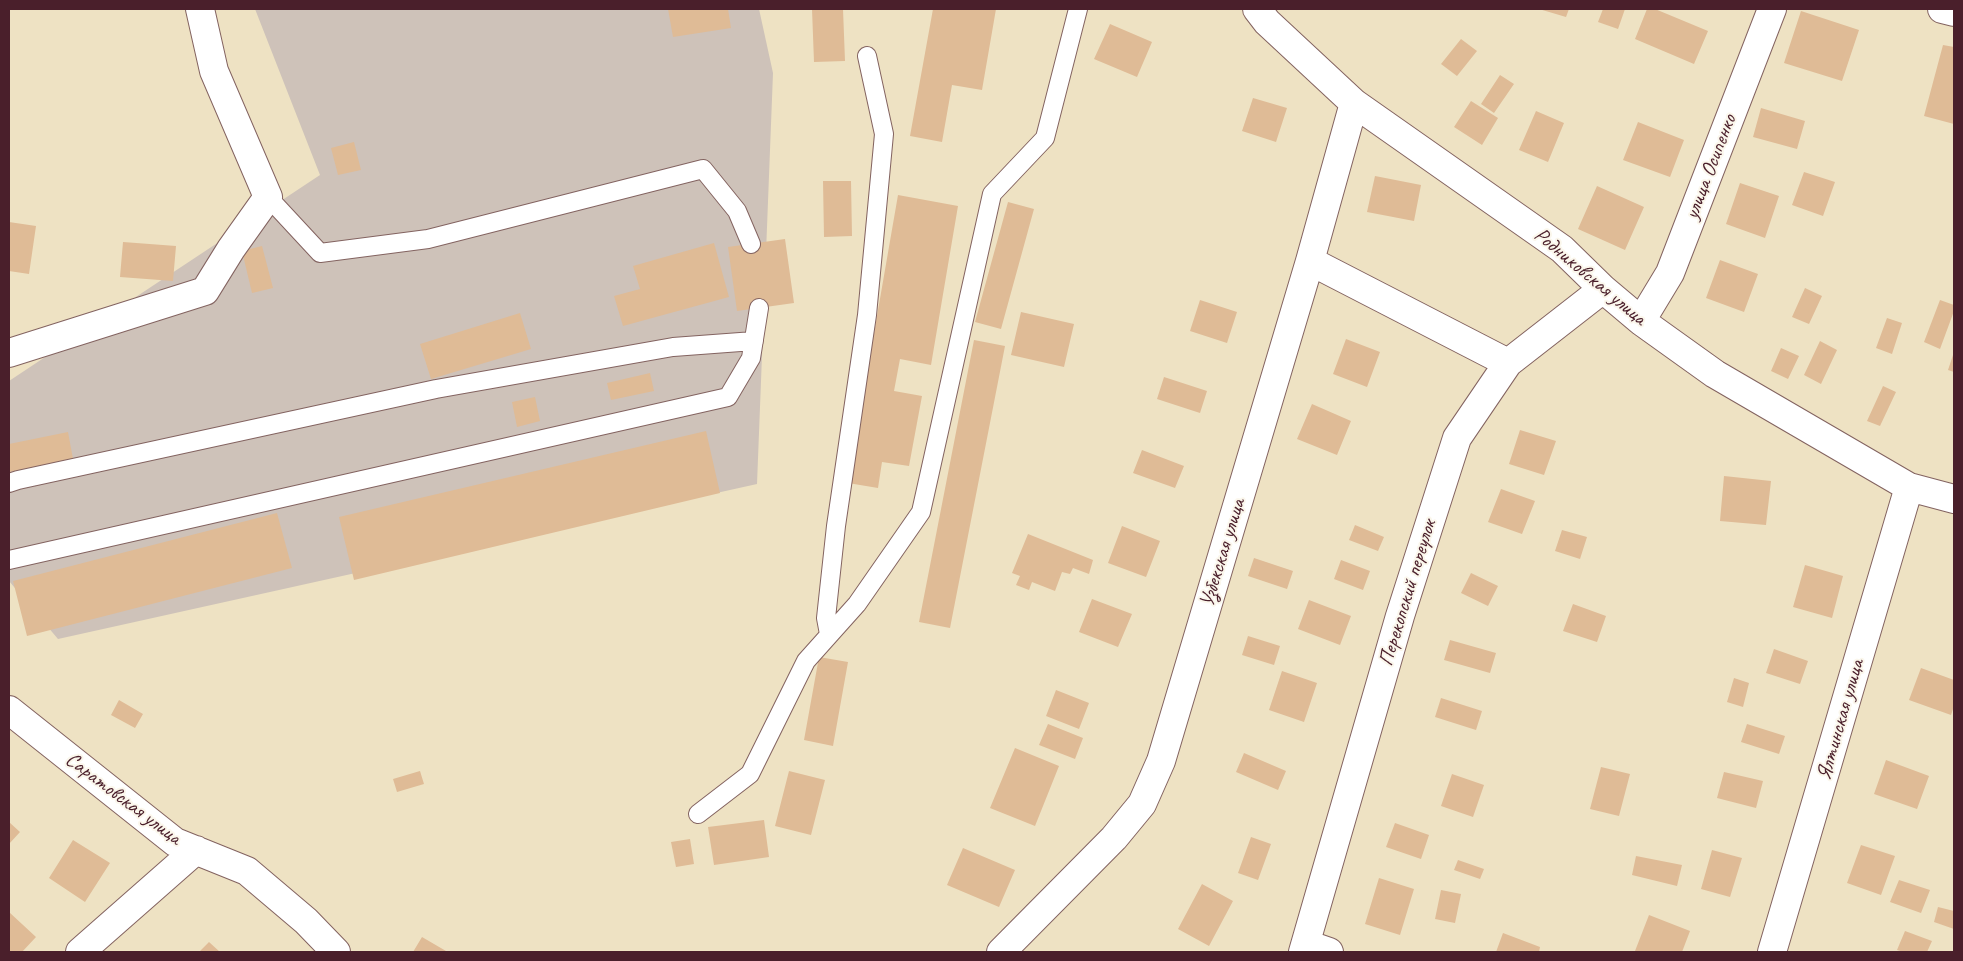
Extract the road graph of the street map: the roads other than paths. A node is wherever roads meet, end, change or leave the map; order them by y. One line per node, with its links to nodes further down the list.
1 (200, 9): 9 (street)
2 (1078, 9): 22 (lane)
3 (1257, 9): 8 (street, Родниковская улица)
4 (1772, 9): 14 (street, улица Осипенко)
5 (1942, 9): 6 (street)
6 (1954, 12)
7 (867, 56): 22 (lane)
8 (1354, 103): 11 (street, Узбекская улица); 12 (street, Родниковская улица)
9 (268, 197): 10 (lane); 16 (street)
10 (751, 244)
11 (1310, 261): 17 (street); 29 (street, Узбекская улица)
12 (1603, 289): 14 (street, Родниковская улица); 17 (street, Перекопский переулок)
13 (759, 308): 15 (lane)
14 (1641, 321): 19 (street, Родниковская улица)
15 (754, 341): 18 (lane); 21 (lane)
16 (9, 353)
17 (1508, 363): 26 (street, Перекопский переулок)
18 (9, 483)
19 (1909, 487): 20 (street, Родниковская улица); 30 (street, Ялтинская улица)
20 (1954, 499)
21 (9, 560)
22 (829, 634): 24 (lane)
23 (9, 710): 25 (street, Саратовская улица)
24 (698, 814)
25 (196, 850): 27 (street); 28 (street, Саратовская улица)
26 (1313, 950)
27 (80, 952)
28 (336, 952)
29 (1000, 952)
30 (1772, 952)

